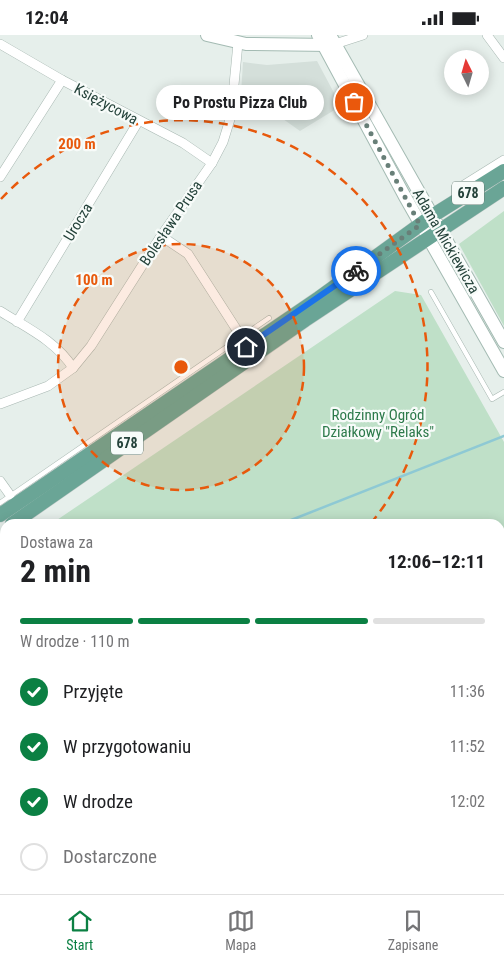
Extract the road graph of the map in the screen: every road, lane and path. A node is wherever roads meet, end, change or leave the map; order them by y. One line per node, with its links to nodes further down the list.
1 (207, 35): 5 (street)
2 (363, 35): 4 (street)
3 (488, 35): 7 (street)
4 (327, 40): 5 (street); 9 (street, Adama Mickiewicza)
5 (238, 43): 12 (street, Bolesława Prusa)
6 (0, 44): 8 (street, Księżycowa)
7 (504, 58)
8 (62, 80): 10 (street, Księżycowa); 14 (street)
9 (352, 87): 16 (street, Adama Mickiewicza); 19 (street, Adama Mickiewicza)
10 (138, 122): 12 (street, Księżycowa); 33 (street, Urocza)
11 (504, 160): 15 (street)
12 (212, 163): 24 (street, Bolesława Prusa)
13 (504, 171): 15 (main road, 678)
14 (0, 177)
15 (478, 181): 18 (main road, 678)
16 (416, 188): 19 (street); 21 (street, Adama Mickiewicza)
17 (504, 188): 20 (main road, 678)
18 (464, 190): 20 (main road); 21 (main road, 678)
19 (404, 195): 22 (street, Adama Mickiewicza)
20 (475, 207): 23 (main road, 678)
21 (432, 216): 22 (main road, 678); 23 (street, Adama Mickiewicza)
22 (420, 225): 25 (street, Adama Mickiewicza); 26 (main road, 678)
23 (441, 230): 25 (main road, 678); 28 (street, Adama Mickiewicza)
24 (161, 236): 34 (street); 36 (street, Bolesława Prusa)
25 (428, 238): 27 (main road, 678); 29 (street, Adama Mickiewicza)
26 (389, 247): 27 (main road); 43 (main road, 678)
27 (396, 259): 44 (main road, 678)
28 (460, 264): 29 (street); 35 (street, Adama Mickiewicza)
29 (448, 272): 37 (street, Adama Mickiewicza)
30 (431, 292): 38 (lane)
31 (0, 311): 33 (street)
32 (269, 318): 34 (lane)
33 (17, 322): 36 (street)
34 (242, 338): 41 (lane)
35 (504, 342)
36 (73, 369): 39 (street, Bolesława Prusa)
37 (504, 371)
38 (504, 392)
39 (0, 404)
40 (0, 481): 41 (street)
41 (10, 495): 42 (lane)
42 (0, 503)
43 (0, 515)
44 (19, 519)

